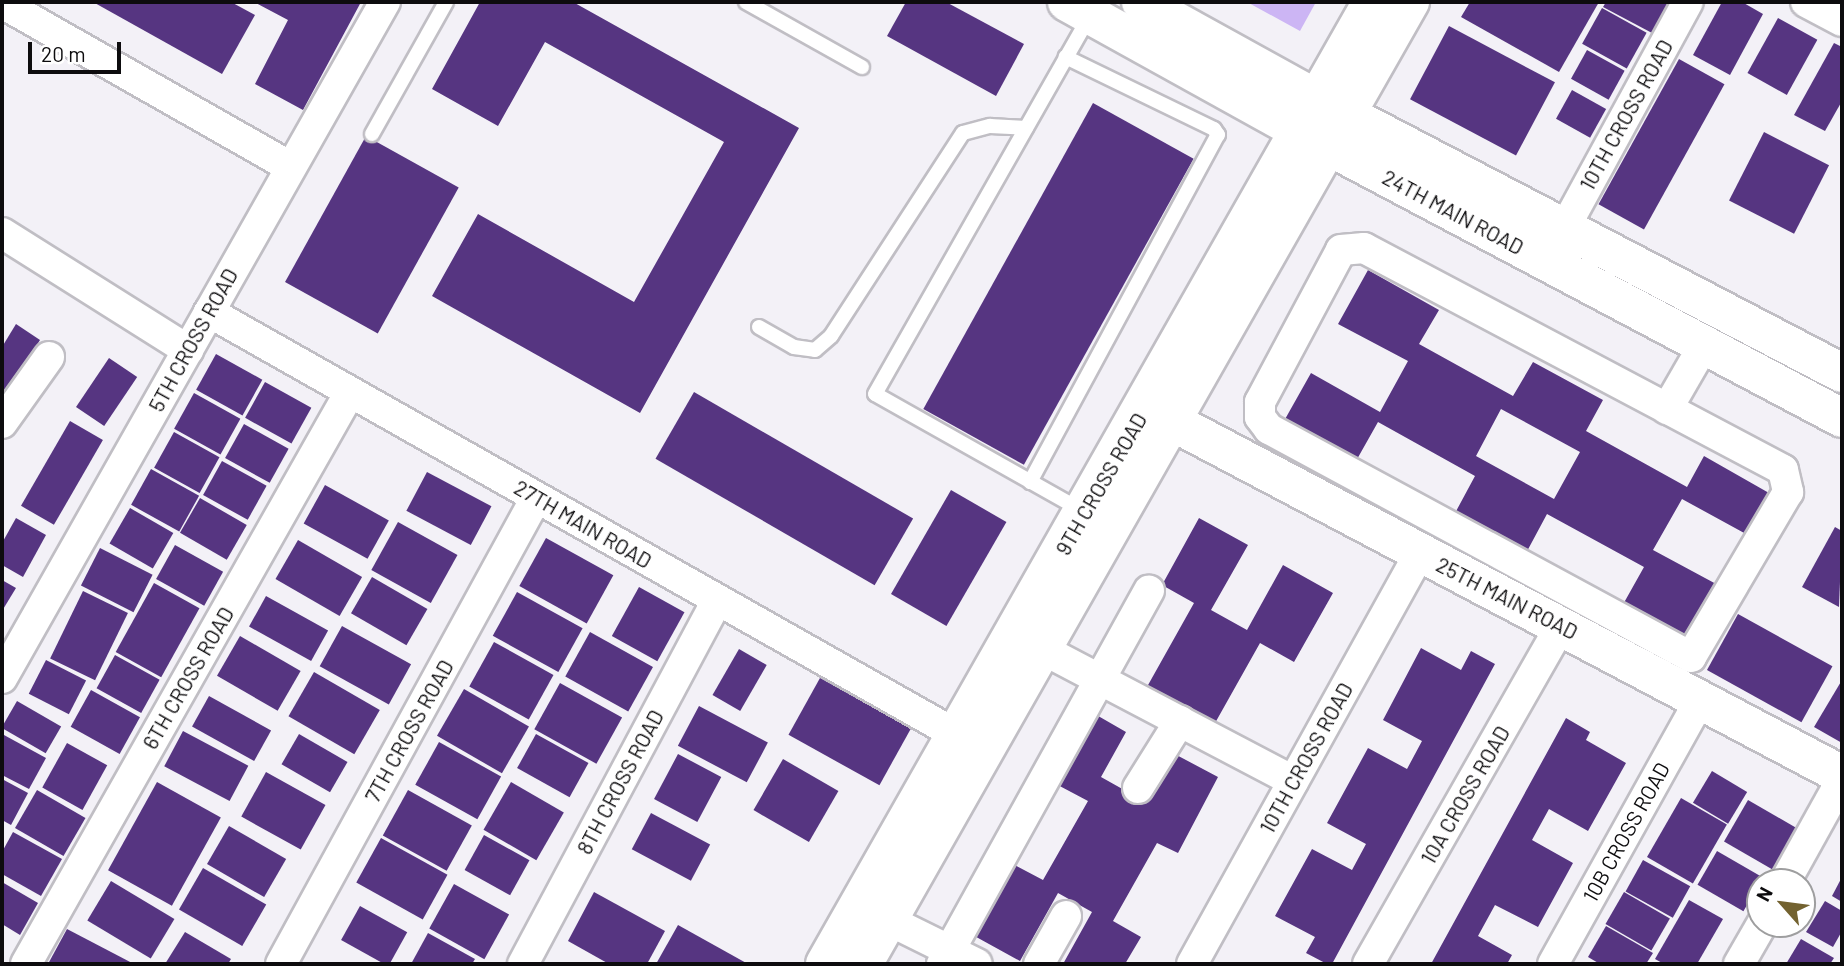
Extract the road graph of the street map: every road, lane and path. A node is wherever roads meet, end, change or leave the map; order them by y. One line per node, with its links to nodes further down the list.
1 (384, 2): 17 (street, 5TH CROSS ROAD)
2 (446, 2): 16 (lane)
3 (746, 2): 13 (lane)
4 (1141, 2): 14 (main road, 24TH MAIN ROAD)
5 (1372, 2): 14 (main road, 9TH CROSS ROAD)
6 (1410, 2): 14 (main road, 9TH CROSS ROAD)
7 (1688, 2): 18 (street, 10TH CROSS ROAD)
8 (1805, 2): 11 (street)
9 (2, 3): 17 (street)
10 (1079, 8): 12 (lane); 14 (main road, 24TH MAIN ROAD)
11 (1842, 21)
12 (1066, 57): 15 (lane); 31 (lane)
13 (862, 67)
14 (1323, 122): 18 (main road, 24TH MAIN ROAD); 22 (main road, 24TH MAIN ROAD); 29 (main road, 9TH CROSS ROAD); 33 (main road, 9TH CROSS ROAD)
15 (1026, 128): 21 (lane); 31 (lane)
16 (372, 134)
17 (290, 167): 20 (street, 5TH CROSS ROAD)
18 (1564, 229): 25 (main road, 24TH MAIN ROAD)
19 (2, 233): 23 (street)
20 (209, 312): 23 (street, 5TH CROSS ROAD); 26 (street, 27TH MAIN ROAD)
21 (759, 327)
22 (1704, 345): 27 (street); 28 (main road, 24TH MAIN ROAD)
23 (188, 350): 40 (street, 5TH CROSS ROAD)
24 (49, 356): 30 (street)
25 (1842, 373)
26 (350, 392): 32 (street, 27TH MAIN ROAD); 53 (street, 6TH CROSS ROAD)
27 (1667, 409): 34 (street); 34 (street)
28 (1842, 418)
29 (1171, 421): 34 (main road, 25TH MAIN ROAD); 39 (main road, 9TH CROSS ROAD)
30 (2, 423)
31 (1030, 482): 33 (lane)
32 (536, 498): 37 (street, 27TH MAIN ROAD); 54 (street, 7TH CROSS ROAD)
33 (1085, 513): 44 (main road, 9TH CROSS ROAD)
34 (1389, 515): 35 (main road, 25TH MAIN ROAD)
35 (1420, 552): 38 (main road, 25TH MAIN ROAD); 46 (street, 10TH CROSS ROAD)
36 (1149, 591): 41 (street)
37 (717, 600): 44 (street, 27TH MAIN ROAD); 55 (street, 8TH CROSS ROAD)
38 (1561, 625): 42 (main road, 25TH MAIN ROAD); 61 (street, 10A CROSS ROAD)
39 (1040, 648): 41 (street); 44 (main road, 9TH CROSS ROAD)
40 (2, 678)
41 (1100, 680): 43 (street); 52 (street)
42 (1700, 700): 45 (main road, 25TH MAIN ROAD); 62 (street, 10B CROSS ROAD)
43 (1180, 722): 46 (street); 47 (street)
44 (970, 743): 50 (main road, 9TH CROSS ROAD); 56 (main road, 9TH CROSS ROAD)
45 (1842, 777): 48 (street)
46 (1293, 781): 60 (street, 10TH CROSS ROAD)
47 (1138, 788)
48 (1793, 868)
49 (1066, 916): 59 (street)
50 (888, 920): 52 (street); 57 (main road, 9TH CROSS ROAD)
51 (1754, 938): 63 (street)
52 (946, 957): 58 (street)
53 (26, 964)
54 (281, 964)
55 (523, 964)
56 (825, 964)
57 (863, 964)
58 (977, 964)
59 (1038, 964)
60 (1192, 964)
61 (1368, 964)
62 (1553, 964)
63 (1739, 964)

